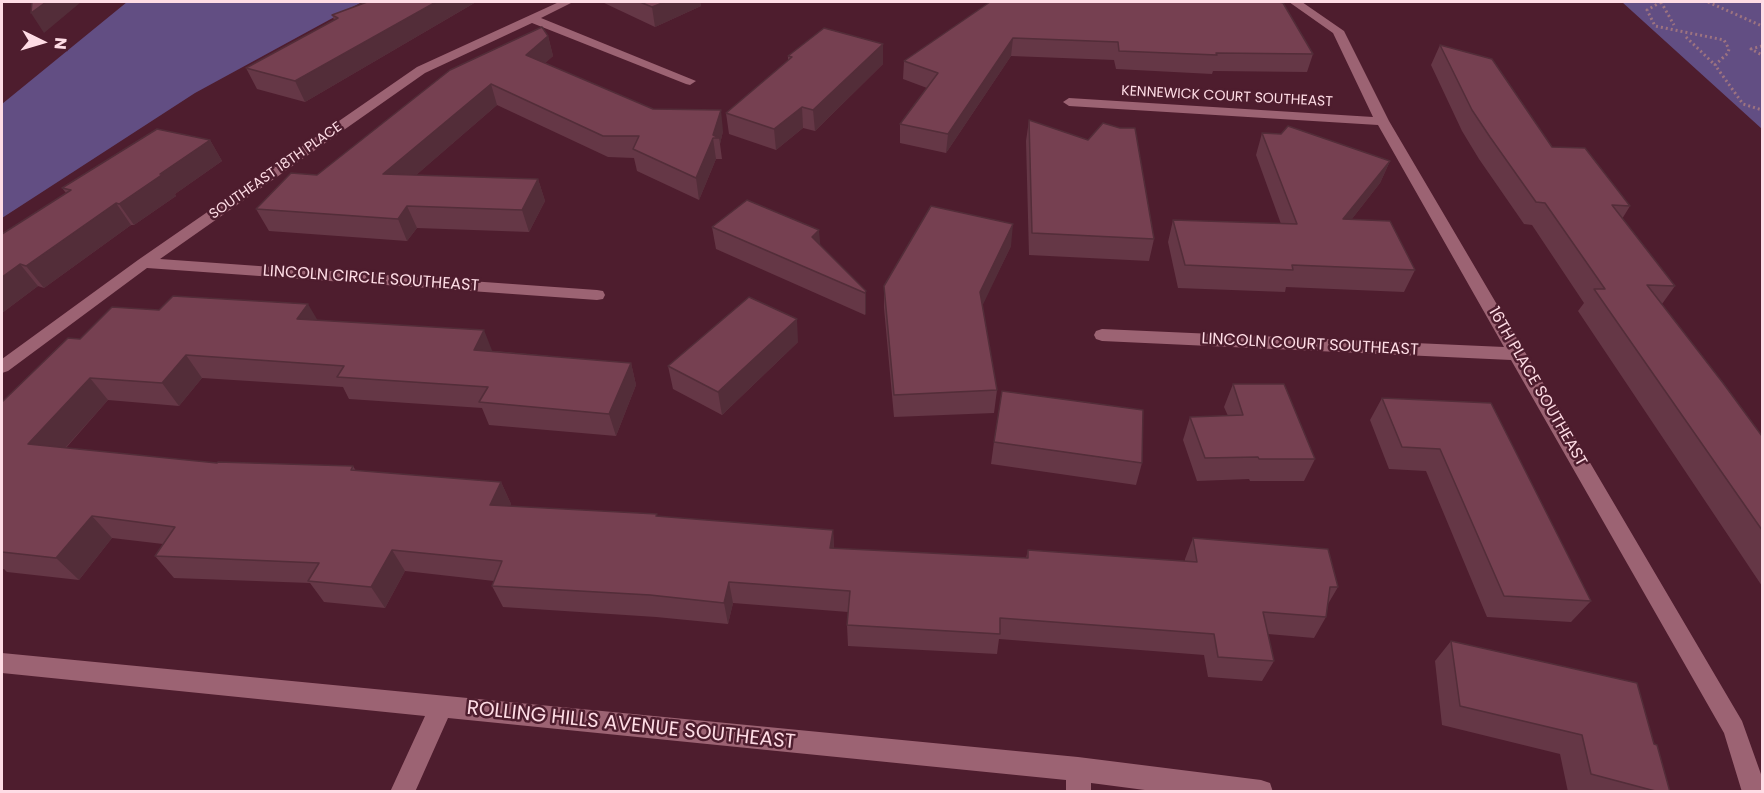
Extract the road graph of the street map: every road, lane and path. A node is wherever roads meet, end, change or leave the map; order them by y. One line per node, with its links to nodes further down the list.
1 (567, 2): 5 (street, SOUTHEAST 18TH PLACE)
2 (1295, 2): 15 (street, 16TH PLACE SOUTHEAST)
3 (1661, 2): 6 (path); 11 (path)
4 (1708, 2): 7 (path)
5 (530, 18): 12 (street); 16 (street, SOUTHEAST 18TH PLACE)
6 (1674, 25)
7 (1762, 26)
8 (1686, 38): 11 (path)
9 (1762, 46): 10 (path)
10 (1762, 56)
11 (1715, 65): 14 (path)
12 (690, 81)
13 (1069, 102): 15 (street, KENNEWICK COURT SOUTHEAST)
14 (1762, 110)
15 (1382, 121): 19 (street, 16TH PLACE SOUTHEAST)
16 (144, 263): 17 (street, LINCOLN CIRCLE SOUTHEAST); 20 (street, SOUTHEAST 18TH PLACE)
17 (597, 295)
18 (1102, 335): 19 (street, LINCOLN COURT SOUTHEAST)
19 (1517, 354): 26 (street, 16TH PLACE SOUTHEAST)
20 (2, 367)
21 (2, 663): 22 (street, ROLLING HILLS AVENUE SOUTHEAST)
22 (441, 707): 23 (street, ROLLING HILLS AVENUE SOUTHEAST); 24 (street)
23 (1079, 780): 25 (street, ROLLING HILLS AVENUE SOUTHEAST)
24 (402, 792)
25 (1261, 792)
26 (1755, 792)

